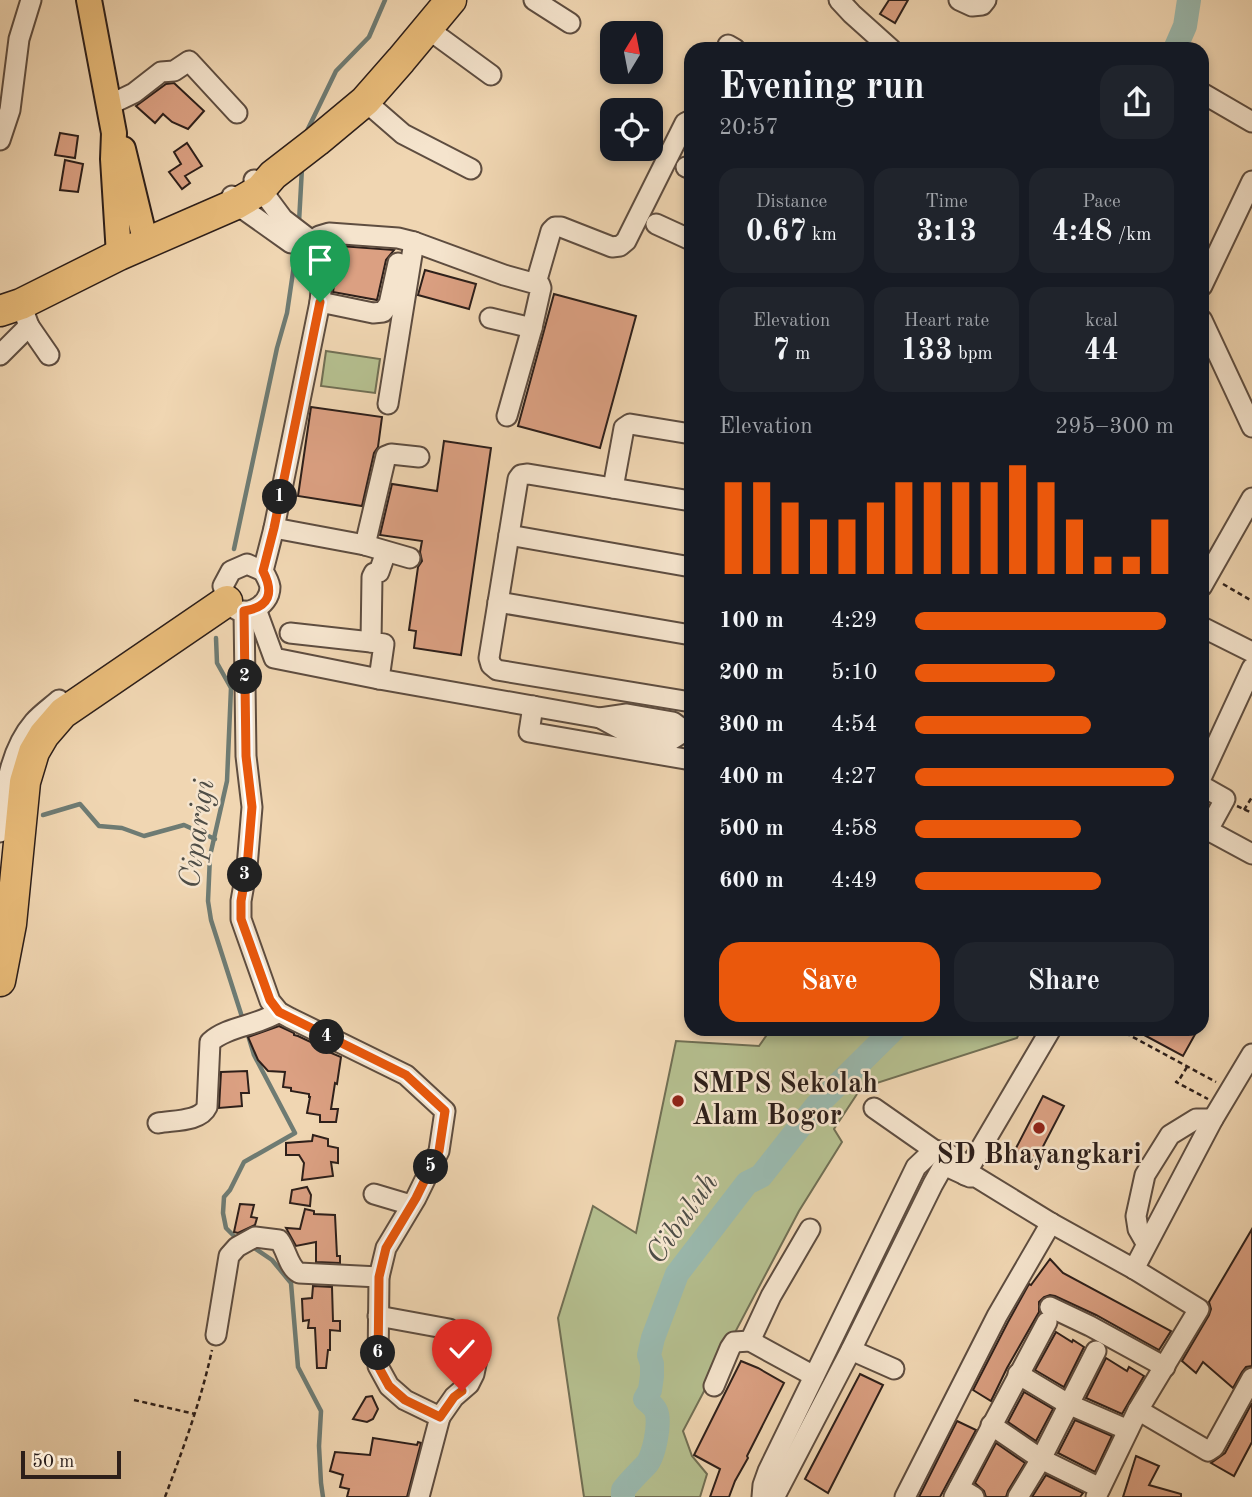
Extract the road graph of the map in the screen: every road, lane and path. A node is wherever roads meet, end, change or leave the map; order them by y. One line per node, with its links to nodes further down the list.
1 (89, 0): 14 (main road)
2 (451, 0): 9 (highway)
3 (534, 0): 8 (street)
4 (960, 0): 5 (street)
5 (986, 0)
6 (26, 1): 18 (street)
7 (853, 5): 10 (street)
8 (570, 23)
9 (428, 29): 11 (street); 13 (highway)
10 (883, 42)
11 (491, 75)
12 (1209, 97): 16 (street)
13 (365, 101): 19 (street); 21 (highway)
14 (109, 104): 15 (street); 26 (main road)
15 (237, 113)
16 (1252, 122)
17 (684, 125): 30 (street)
18 (0, 140)
19 (471, 169)
20 (1252, 181): 29 (street)
21 (257, 184): 24 (street); 26 (highway); 27 (street)
22 (656, 224): 23 (street)
23 (684, 237)
24 (312, 241): 25 (street); 31 (street)
25 (414, 242): 30 (street); 38 (street)
26 (131, 243): 32 (highway)
27 (291, 243)
28 (398, 263): 31 (street)
29 (1209, 271)
30 (536, 283): 34 (street)
31 (320, 302): 46 (street)
32 (12, 311): 36 (street); 37 (street)
33 (490, 317): 34 (street)
34 (532, 328): 39 (street)
35 (1209, 335): 40 (street)
36 (0, 355)
37 (49, 355)
38 (388, 404)
39 (507, 416)
40 (1252, 427)
41 (684, 433): 43 (street)
42 (419, 457): 48 (street)
43 (613, 488): 45 (street); 47 (street)
44 (1252, 498): 53 (street)
45 (684, 500)
46 (274, 528): 48 (street); 52 (street)
47 (509, 535): 51 (street); 57 (street)
48 (365, 545): 49 (street)
49 (386, 552): 50 (street); 61 (street)
50 (410, 558)
51 (684, 566)
52 (263, 571): 56 (street); 56 (street)
53 (1209, 573)
54 (1209, 582): 55 (path)
55 (1252, 601)
56 (238, 602): 64 (street); 74 (street); 77 (highway); 78 (street)
57 (498, 602): 60 (street); 65 (street)
58 (1209, 630): 62 (street)
59 (290, 633): 61 (street)
60 (684, 634)
61 (371, 642): 64 (street)
62 (1252, 652)
63 (1252, 668): 69 (street)
64 (379, 679): 66 (street)
65 (684, 701)
66 (533, 706): 67 (street); 68 (street)
67 (684, 733)
68 (684, 760)
69 (1209, 761)
70 (1209, 790): 73 (street)
71 (1252, 797): 72 (path)
72 (1252, 809)
73 (1209, 823)
74 (0, 831)
75 (1209, 831): 76 (street)
76 (1252, 854)
77 (0, 981)
78 (279, 1012): 86 (street); 90 (street)
79 (1047, 1036): 88 (street)
80 (1131, 1036): 82 (path)
81 (1252, 1054): 85 (street)
82 (1187, 1067): 83 (path); 85 (path)
83 (1219, 1084)
84 (874, 1108): 87 (street)
85 (1212, 1110): 93 (street); 93 (street)
86 (158, 1123)
87 (934, 1150): 88 (street); 106 (street)
88 (970, 1173): 91 (street); 101 (street)
89 (374, 1194): 90 (street)
90 (420, 1202): 95 (street)
91 (1051, 1223): 94 (street); 122 (street)
92 (810, 1229): 99 (street)
93 (1146, 1243): 94 (street)
94 (1134, 1269): 103 (street)
95 (379, 1277): 96 (street); 98 (street)
96 (378, 1315): 97 (street); 113 (street)
97 (449, 1329)
98 (216, 1335): 112 (path)
99 (750, 1341): 106 (street); 108 (street)
100 (479, 1350): 113 (street)
101 (851, 1350): 104 (street); 118 (street)
102 (1096, 1351): 110 (street)
103 (1165, 1367): 105 (street); 111 (street)
104 (894, 1369)
105 (1018, 1374): 110 (street); 114 (street)
106 (814, 1376): 118 (street)
107 (1252, 1378): 111 (street)
108 (714, 1386)
109 (134, 1400): 112 (path)
110 (1068, 1404): 115 (street); 116 (street)
111 (1138, 1410): 115 (street)
112 (195, 1414): 120 (path)
113 (440, 1417): 121 (street)
114 (991, 1425): 116 (street); 119 (street)
115 (1128, 1430): 117 (street)
116 (1041, 1459): 117 (street); 123 (street)
117 (1098, 1493)
118 (771, 1494)
119 (962, 1494)
120 (165, 1497)
121 (419, 1497)
122 (905, 1497)
123 (1018, 1497)

